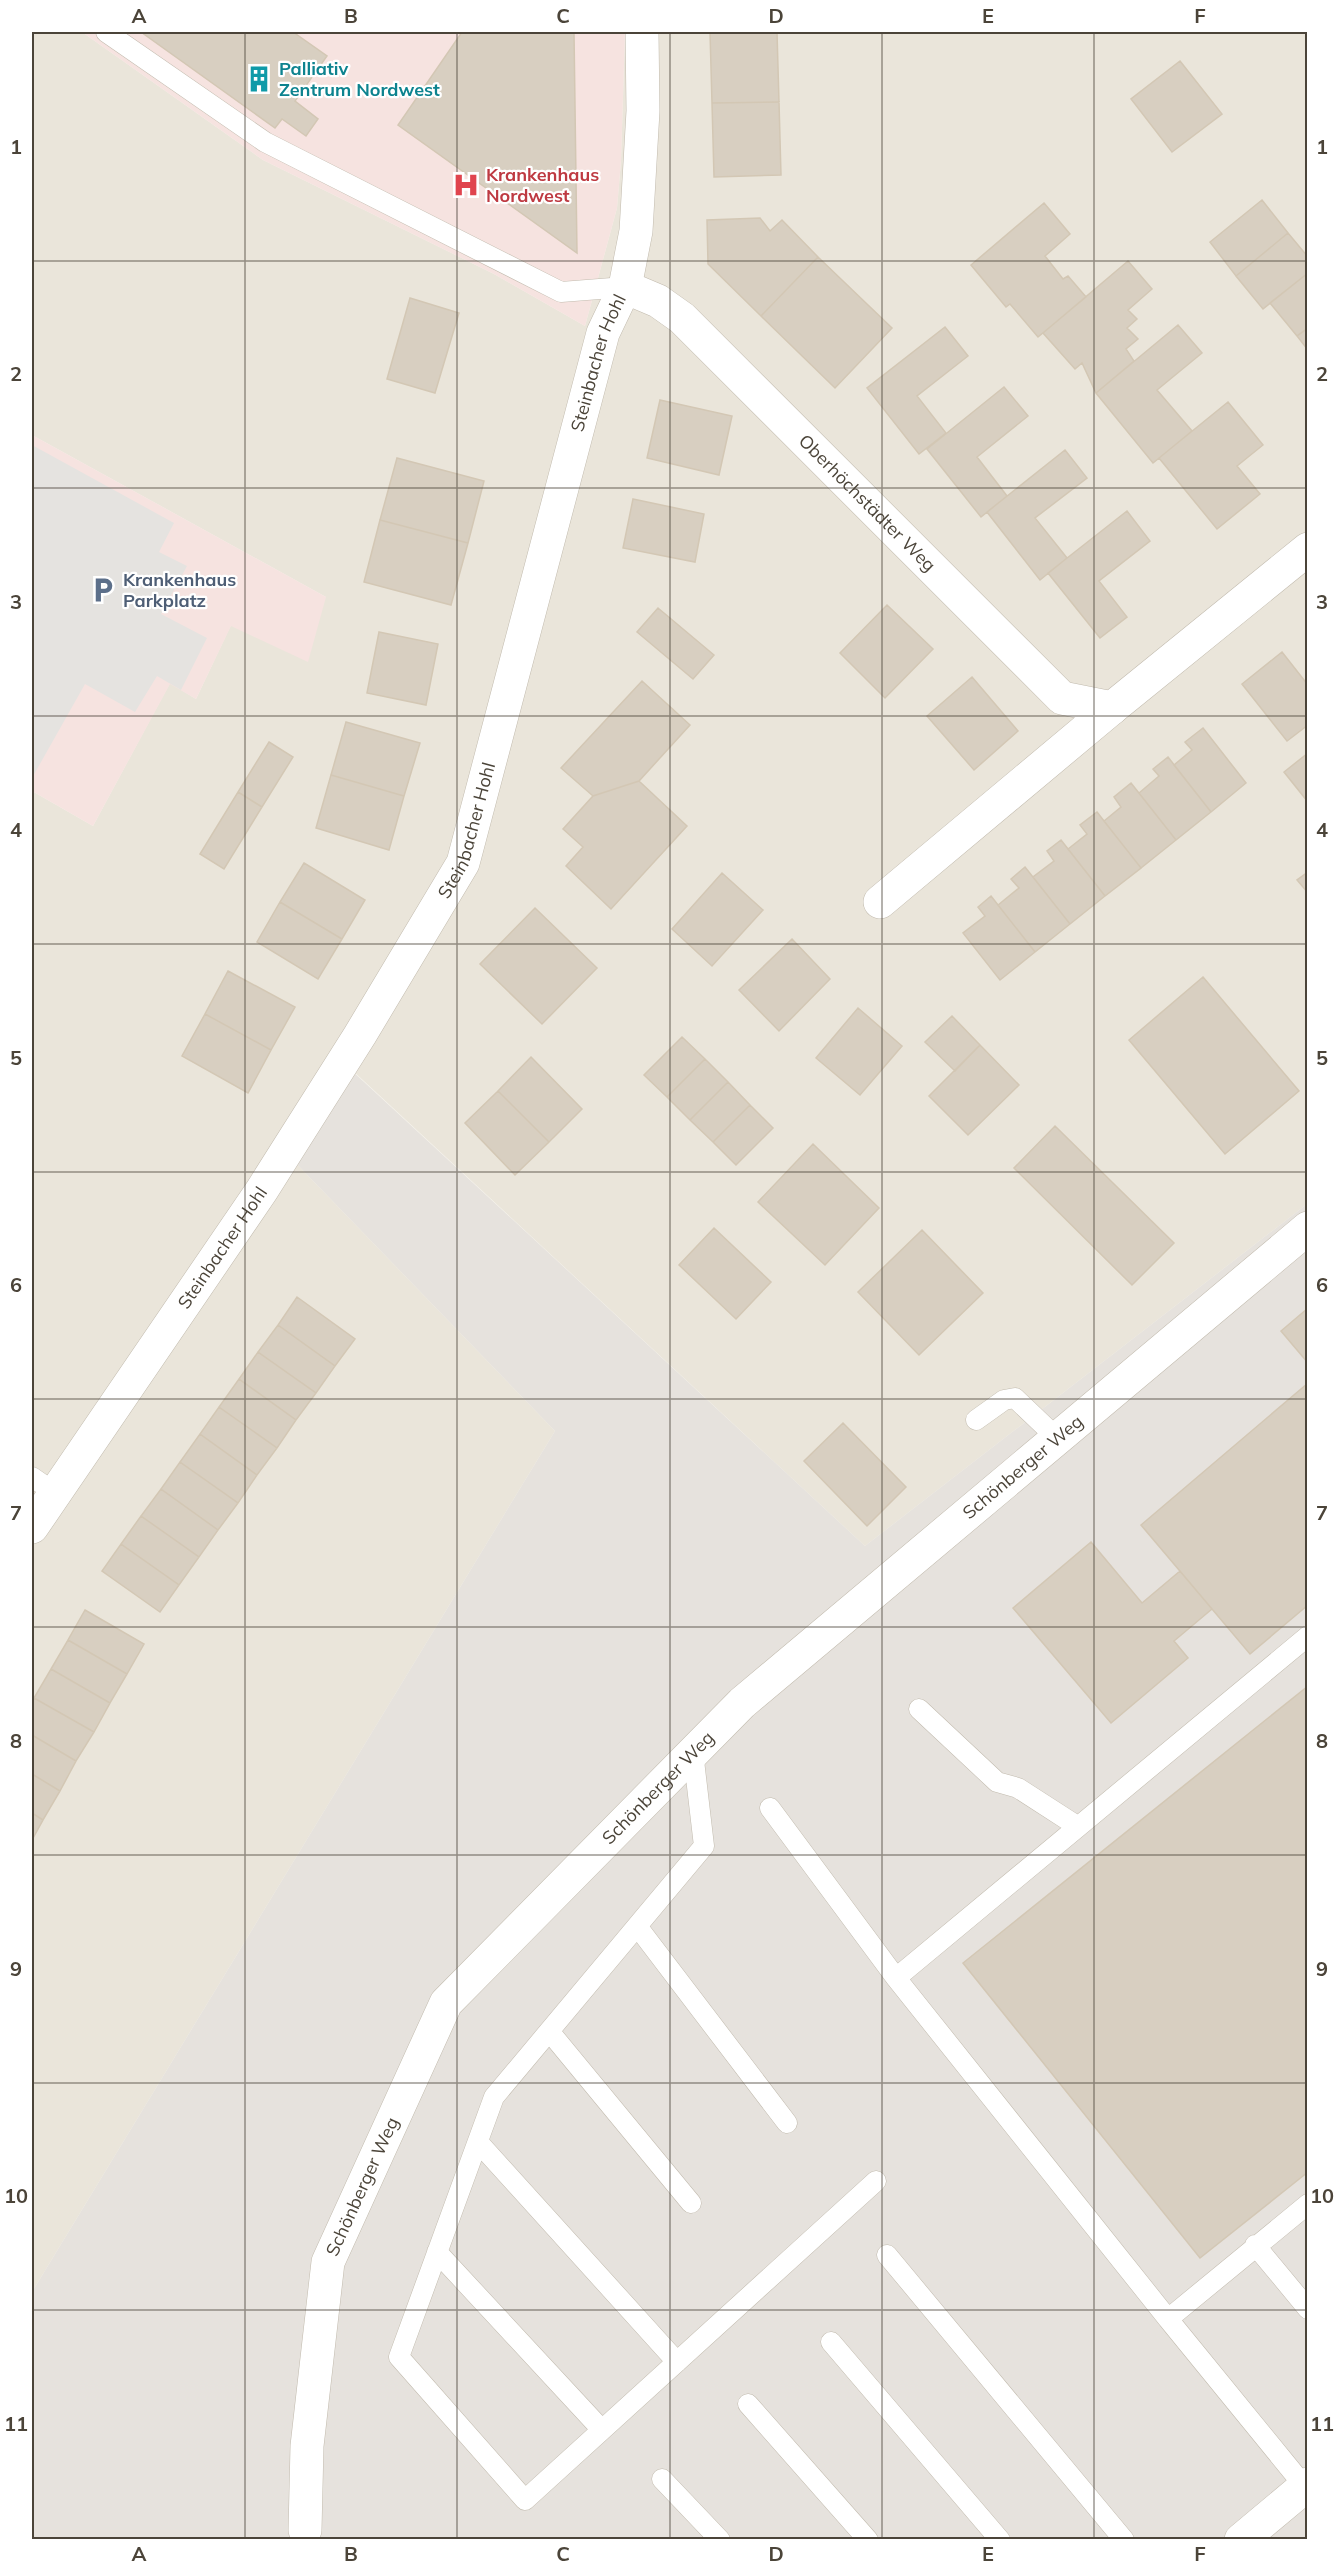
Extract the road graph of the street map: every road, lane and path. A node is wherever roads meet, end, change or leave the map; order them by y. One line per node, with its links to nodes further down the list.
1 (106, 32): 3 (lane)
2 (642, 32): 3 (street, Steinbacher Hohl)
3 (624, 287): 5 (street, Oberhöchstädter Weg); 10 (street, Steinbacher Hohl)
4 (1308, 549): 5 (street)
5 (1112, 708): 6 (street)
6 (880, 902)
7 (1308, 1228): 9 (street, Schönberger Weg)
8 (976, 1420): 9 (lane)
9 (1057, 1438): 14 (street, Schönberger Weg)
10 (43, 1485): 11 (street, Steinbacher Hohl)
11 (32, 1527)
12 (1308, 1636): 16 (lane)
13 (919, 1710): 16 (lane)
14 (693, 1752): 17 (lane); 36 (street, Schönberger Weg)
15 (770, 1808): 18 (lane)
16 (1077, 1826): 18 (lane)
17 (637, 1926): 19 (lane); 20 (lane)
18 (896, 1978): 29 (lane)
19 (549, 2031): 21 (lane); 23 (lane)
20 (787, 2123)
21 (478, 2142): 26 (lane); 31 (lane)
22 (876, 2181): 31 (lane)
23 (692, 2203)
24 (1308, 2204): 25 (lane)
25 (1256, 2245): 28 (lane); 29 (lane)
26 (437, 2252): 33 (lane); 33 (lane)
27 (887, 2255): 40 (lane)
28 (1308, 2308)
29 (1168, 2319): 35 (lane)
30 (831, 2342): 39 (lane)
31 (677, 2362): 33 (lane)
32 (748, 2404): 38 (lane)
33 (602, 2430)
34 (662, 2479): 37 (lane)
35 (1306, 2485): 41 (street)
36 (305, 2530)
37 (720, 2540)
38 (868, 2540)
39 (1000, 2540)
40 (1124, 2540)
41 (1241, 2540)

